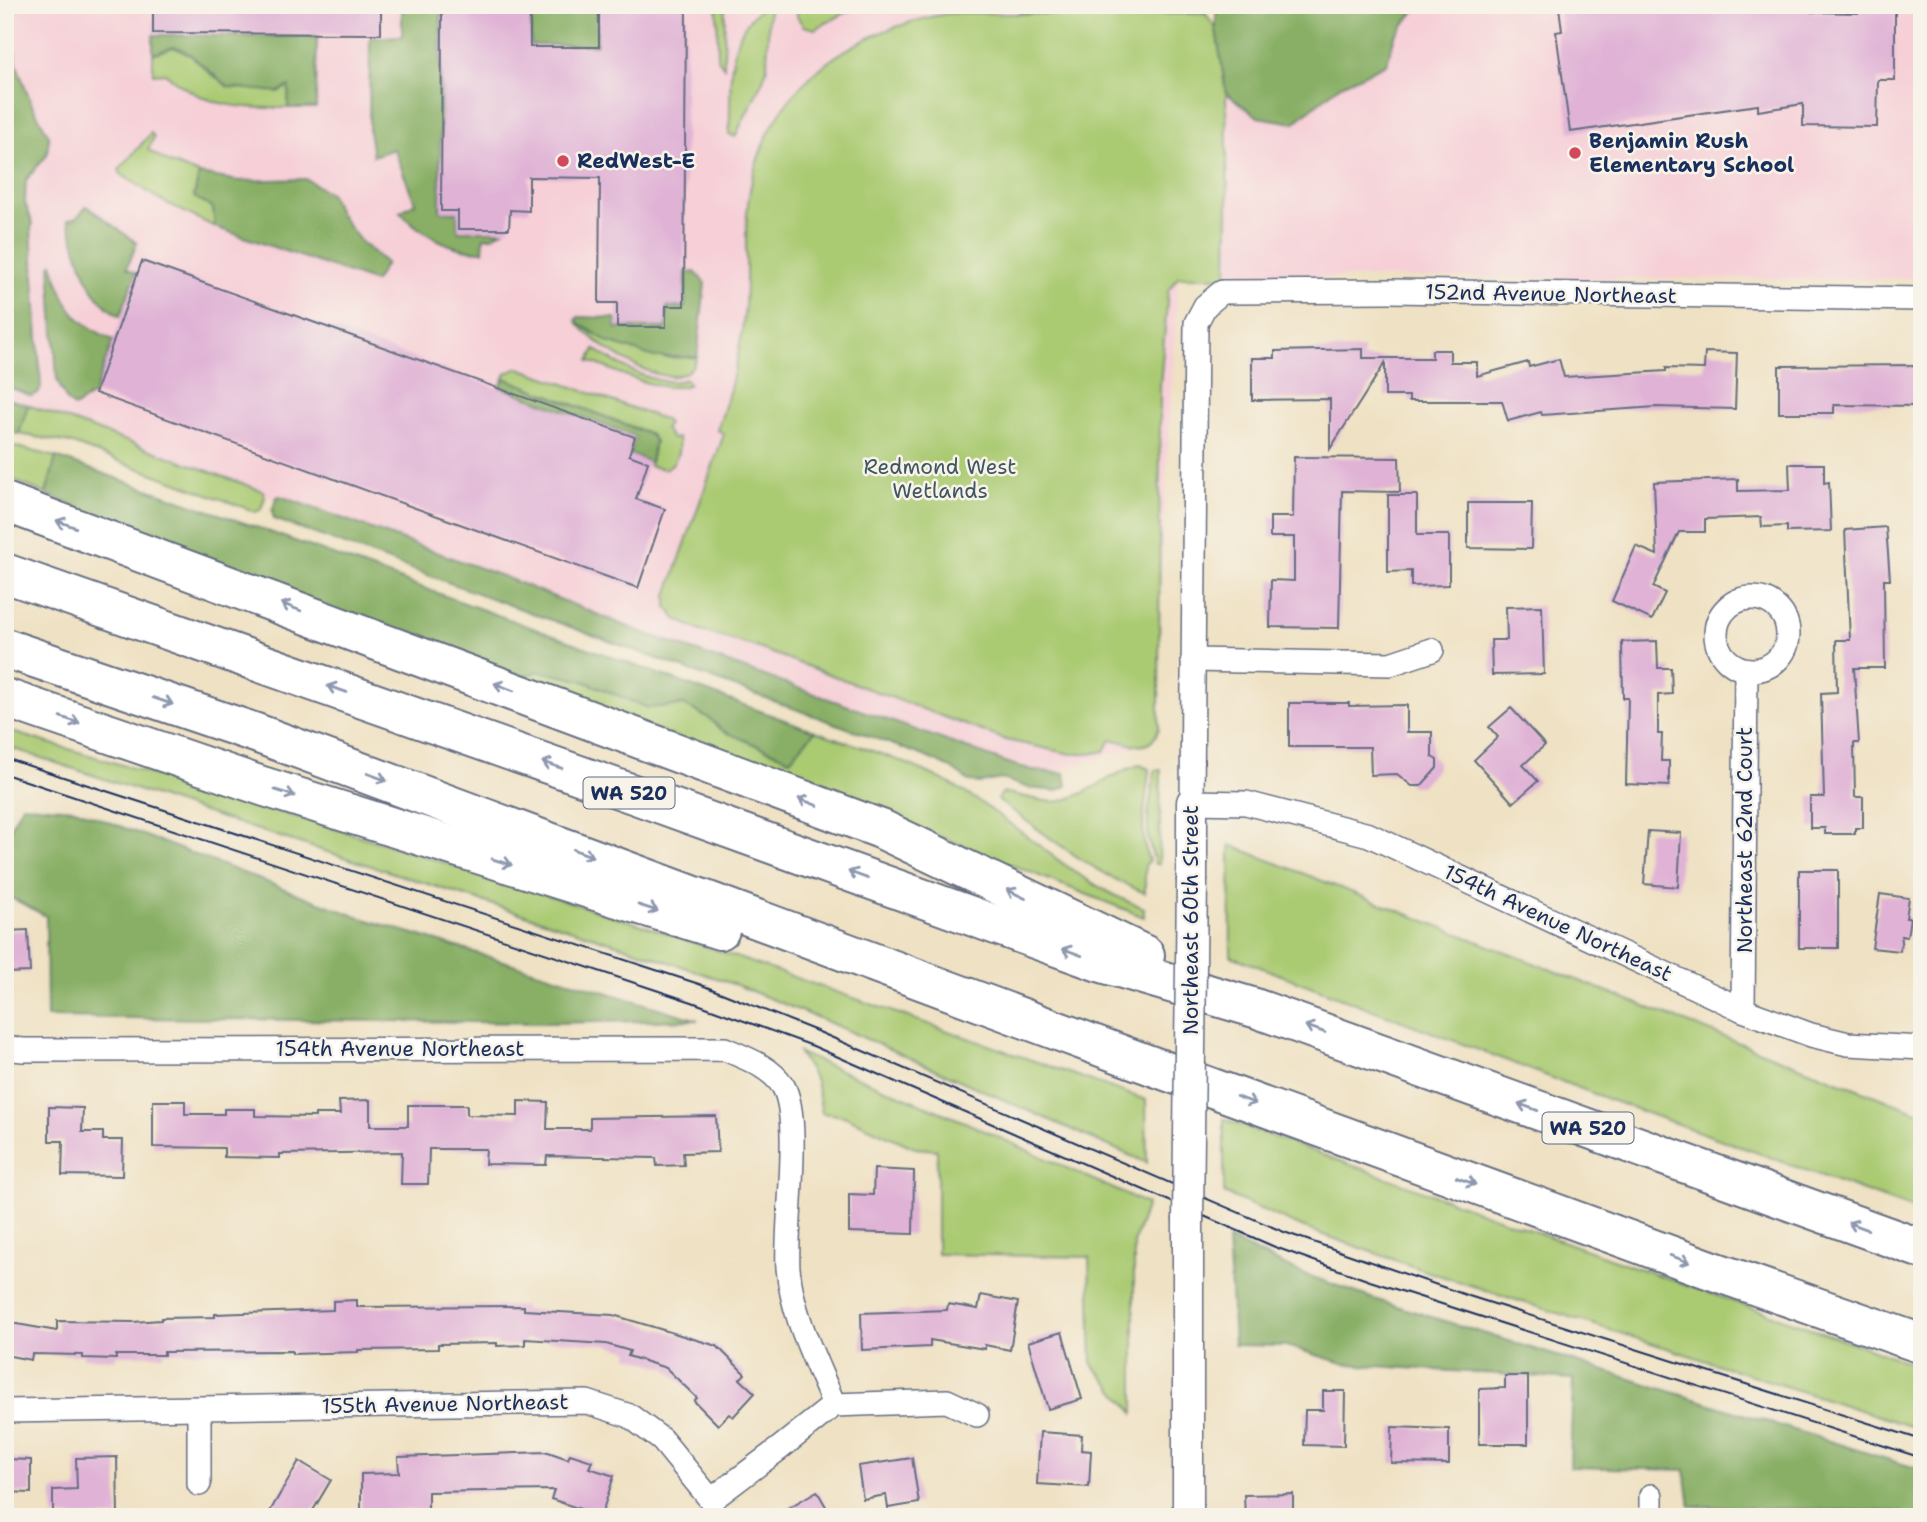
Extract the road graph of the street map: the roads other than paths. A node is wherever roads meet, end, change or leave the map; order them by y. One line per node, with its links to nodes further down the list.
1 (1922, 299): 2 (street, 152nd Avenue Northeast)
2 (1196, 323): 7 (street, Northeast 60th Street)
3 (5, 502): 11 (highway, one-way to 3)
4 (5, 573): 11 (highway, WA 520, one-way to 4)
5 (5, 648): 15 (highway, one-way to 15)
6 (1432, 650): 7 (street)
7 (1194, 660): 10 (street, Northeast 60th Street)
8 (1746, 670): 12 (street, Northeast 62nd Court)
9 (5, 698): 15 (highway, one-way to 15)
10 (1192, 803): 12 (street, 154th Avenue Northeast); 24 (street, Northeast 60th Street, bridge)
11 (1255, 1008): 16 (highway, WA 520, one-way to 11)
12 (1743, 1010): 14 (street, 154th Avenue Northeast)
13 (5, 1048): 18 (street, 154th Avenue Northeast)
14 (1922, 1048)
15 (1136, 1060): 17 (highway, one-way to 17)
16 (1922, 1249)
17 (1922, 1344)
18 (834, 1405): 21 (street); 23 (street, 155th Avenue Northeast)
19 (199, 1409): 20 (street, 155th Avenue Northeast); 22 (street); 23 (street, 155th Avenue Northeast)
20 (5, 1411)
21 (977, 1415)
22 (199, 1484)
23 (715, 1508)
24 (1188, 1517)

